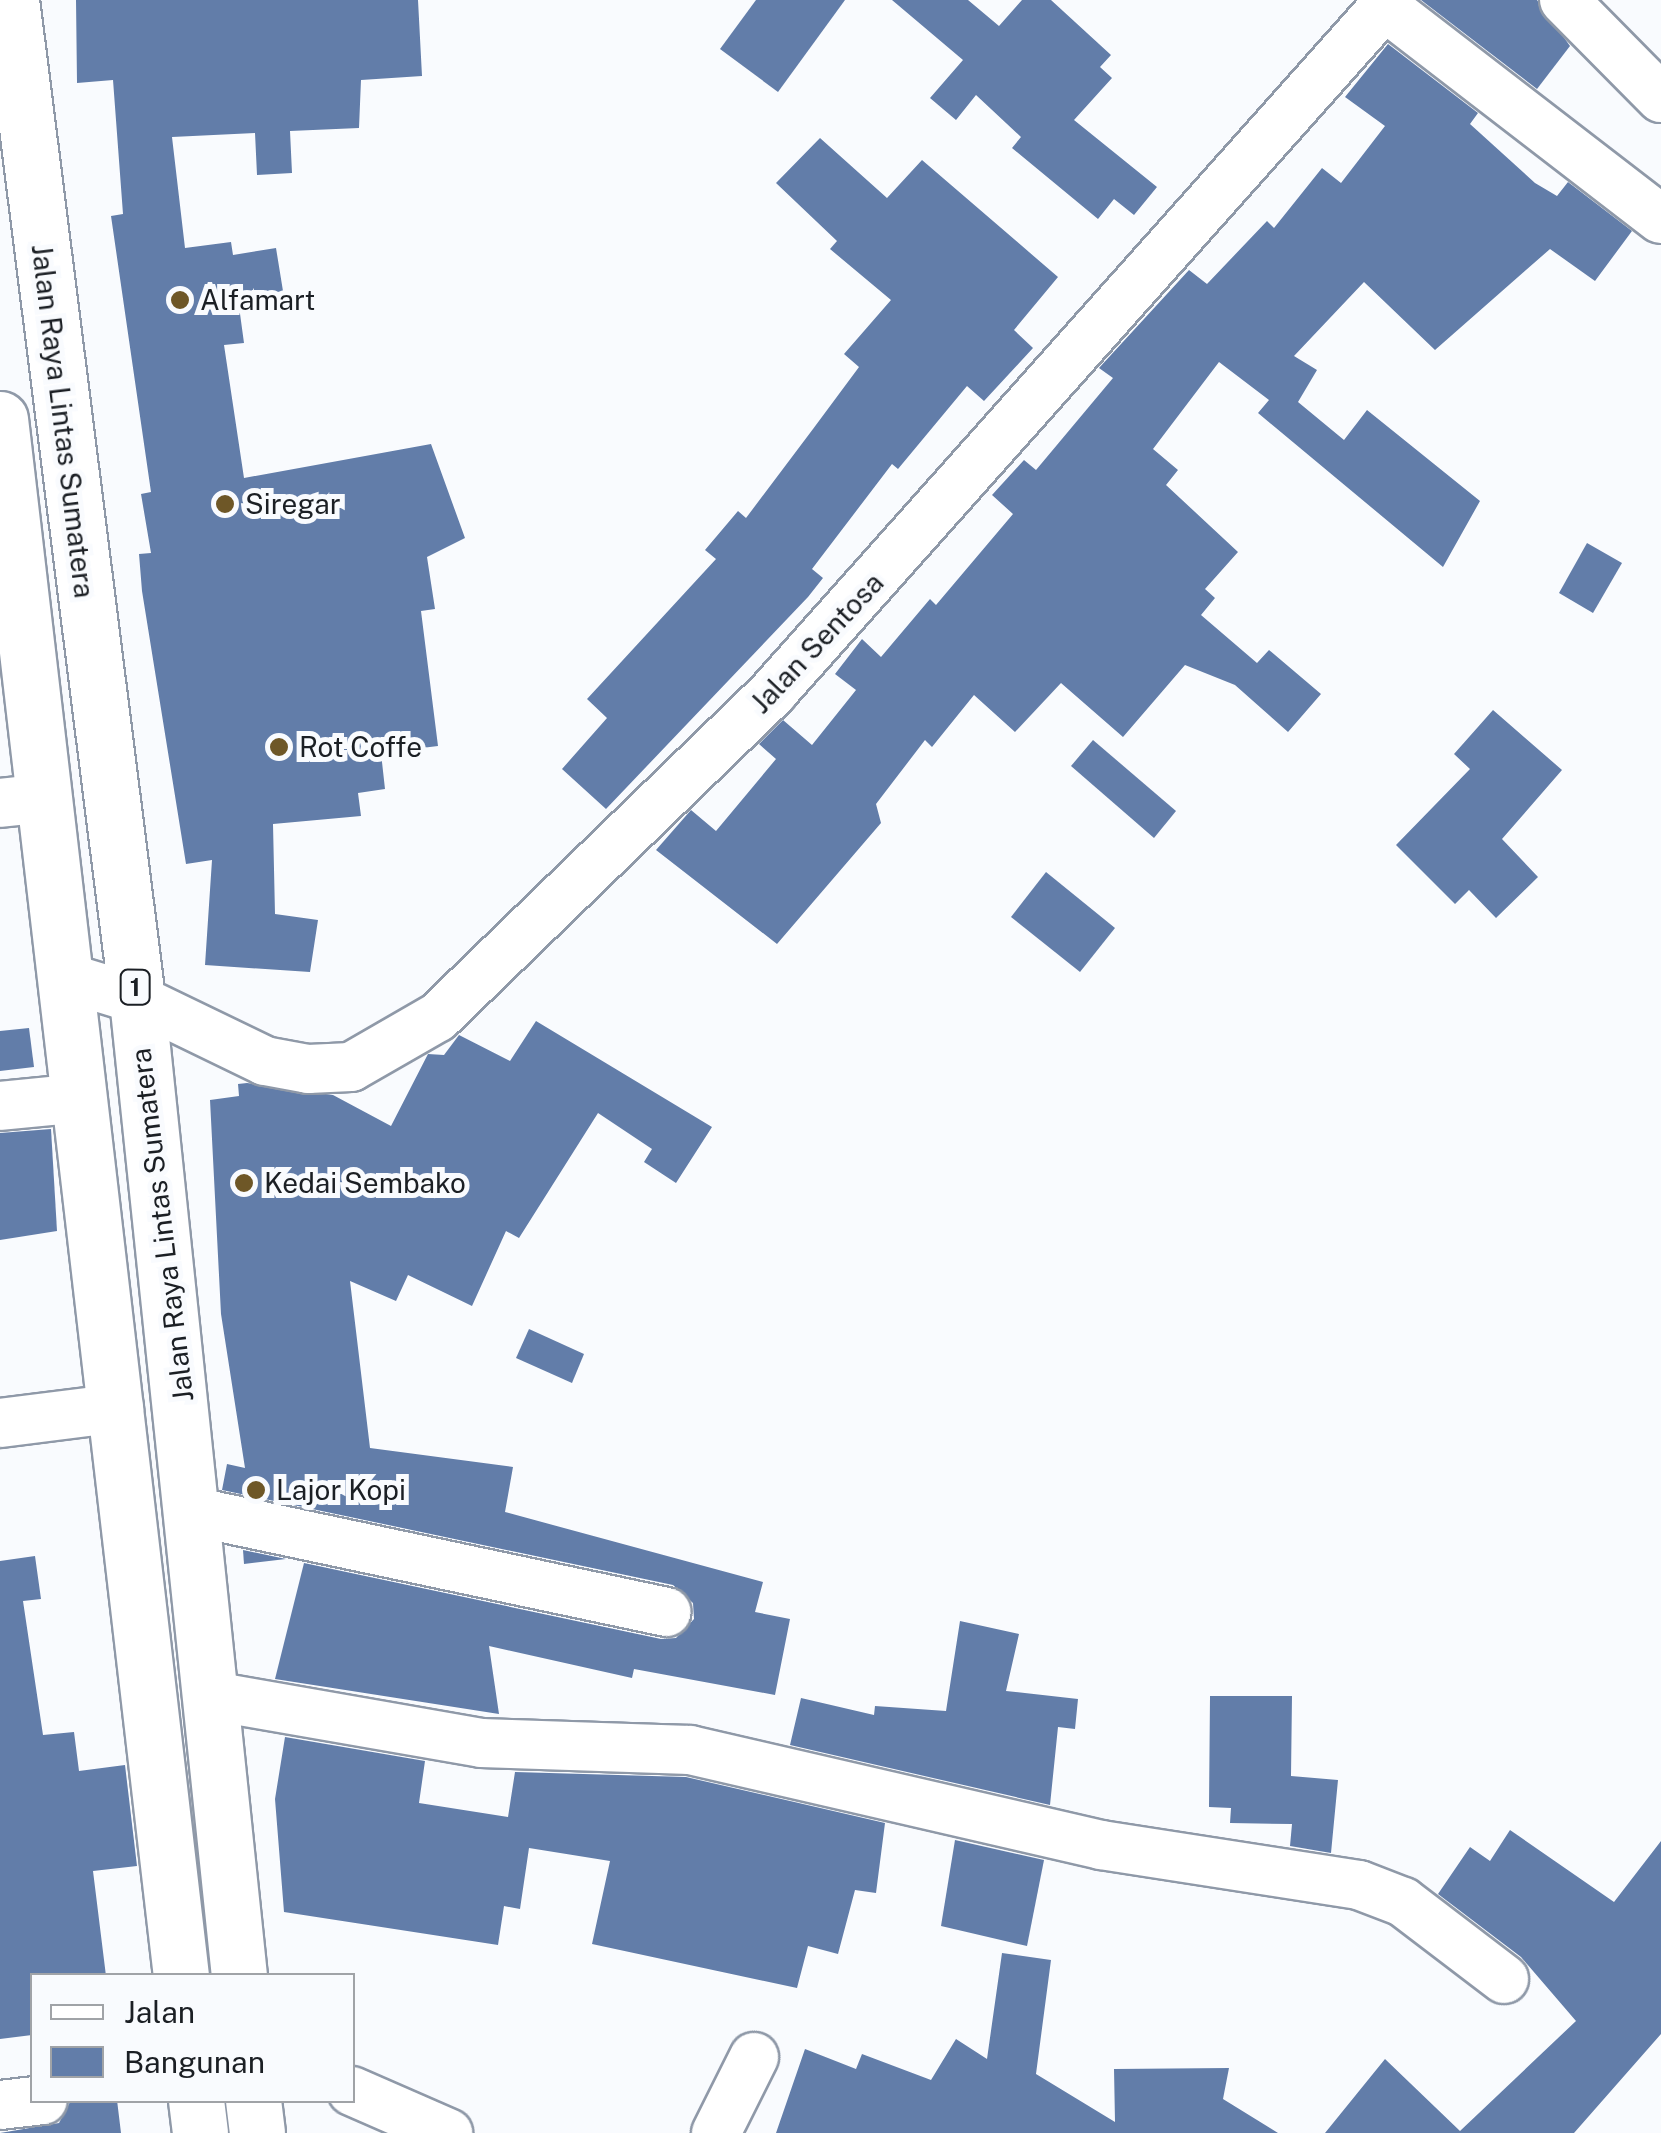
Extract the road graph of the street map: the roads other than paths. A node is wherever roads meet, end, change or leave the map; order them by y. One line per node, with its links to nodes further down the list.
1 (12, 0): 9 (highway, Jalan Raya Lintas Sumatera / 1)
2 (1564, 0): 4 (street)
3 (1387, 3): 5 (street); 9 (street, Jalan Sentosa)
4 (1661, 98)
5 (1661, 219)
6 (0, 418): 7 (highway)
7 (23, 800): 8 (highway)
8 (65, 978): 9 (street, Jalan Sentosa); 10 (highway)
9 (137, 999): 14 (highway, Jalan Raya Lintas Sumatera / 1)
10 (82, 1098): 11 (street); 12 (highway)
11 (0, 1106)
12 (119, 1408): 13 (street); 17 (highway)
13 (0, 1423)
14 (196, 1512): 15 (street); 16 (highway, Jalan Raya Lintas Sumatera / 1)
15 (667, 1612)
16 (212, 1696): 18 (highway, Jalan Raya Lintas Sumatera / 1); 19 (street)
17 (180, 1973)
18 (240, 1973)
19 (1504, 1979)
20 (754, 2057): 29 (street)
21 (355, 2093): 28 (street)
22 (30, 2102): 25 (street)
23 (196, 2103): 26 (highway)
24 (253, 2103): 27 (highway)
25 (0, 2106)
26 (200, 2133)
27 (257, 2133)
28 (448, 2133)
29 (716, 2133)

